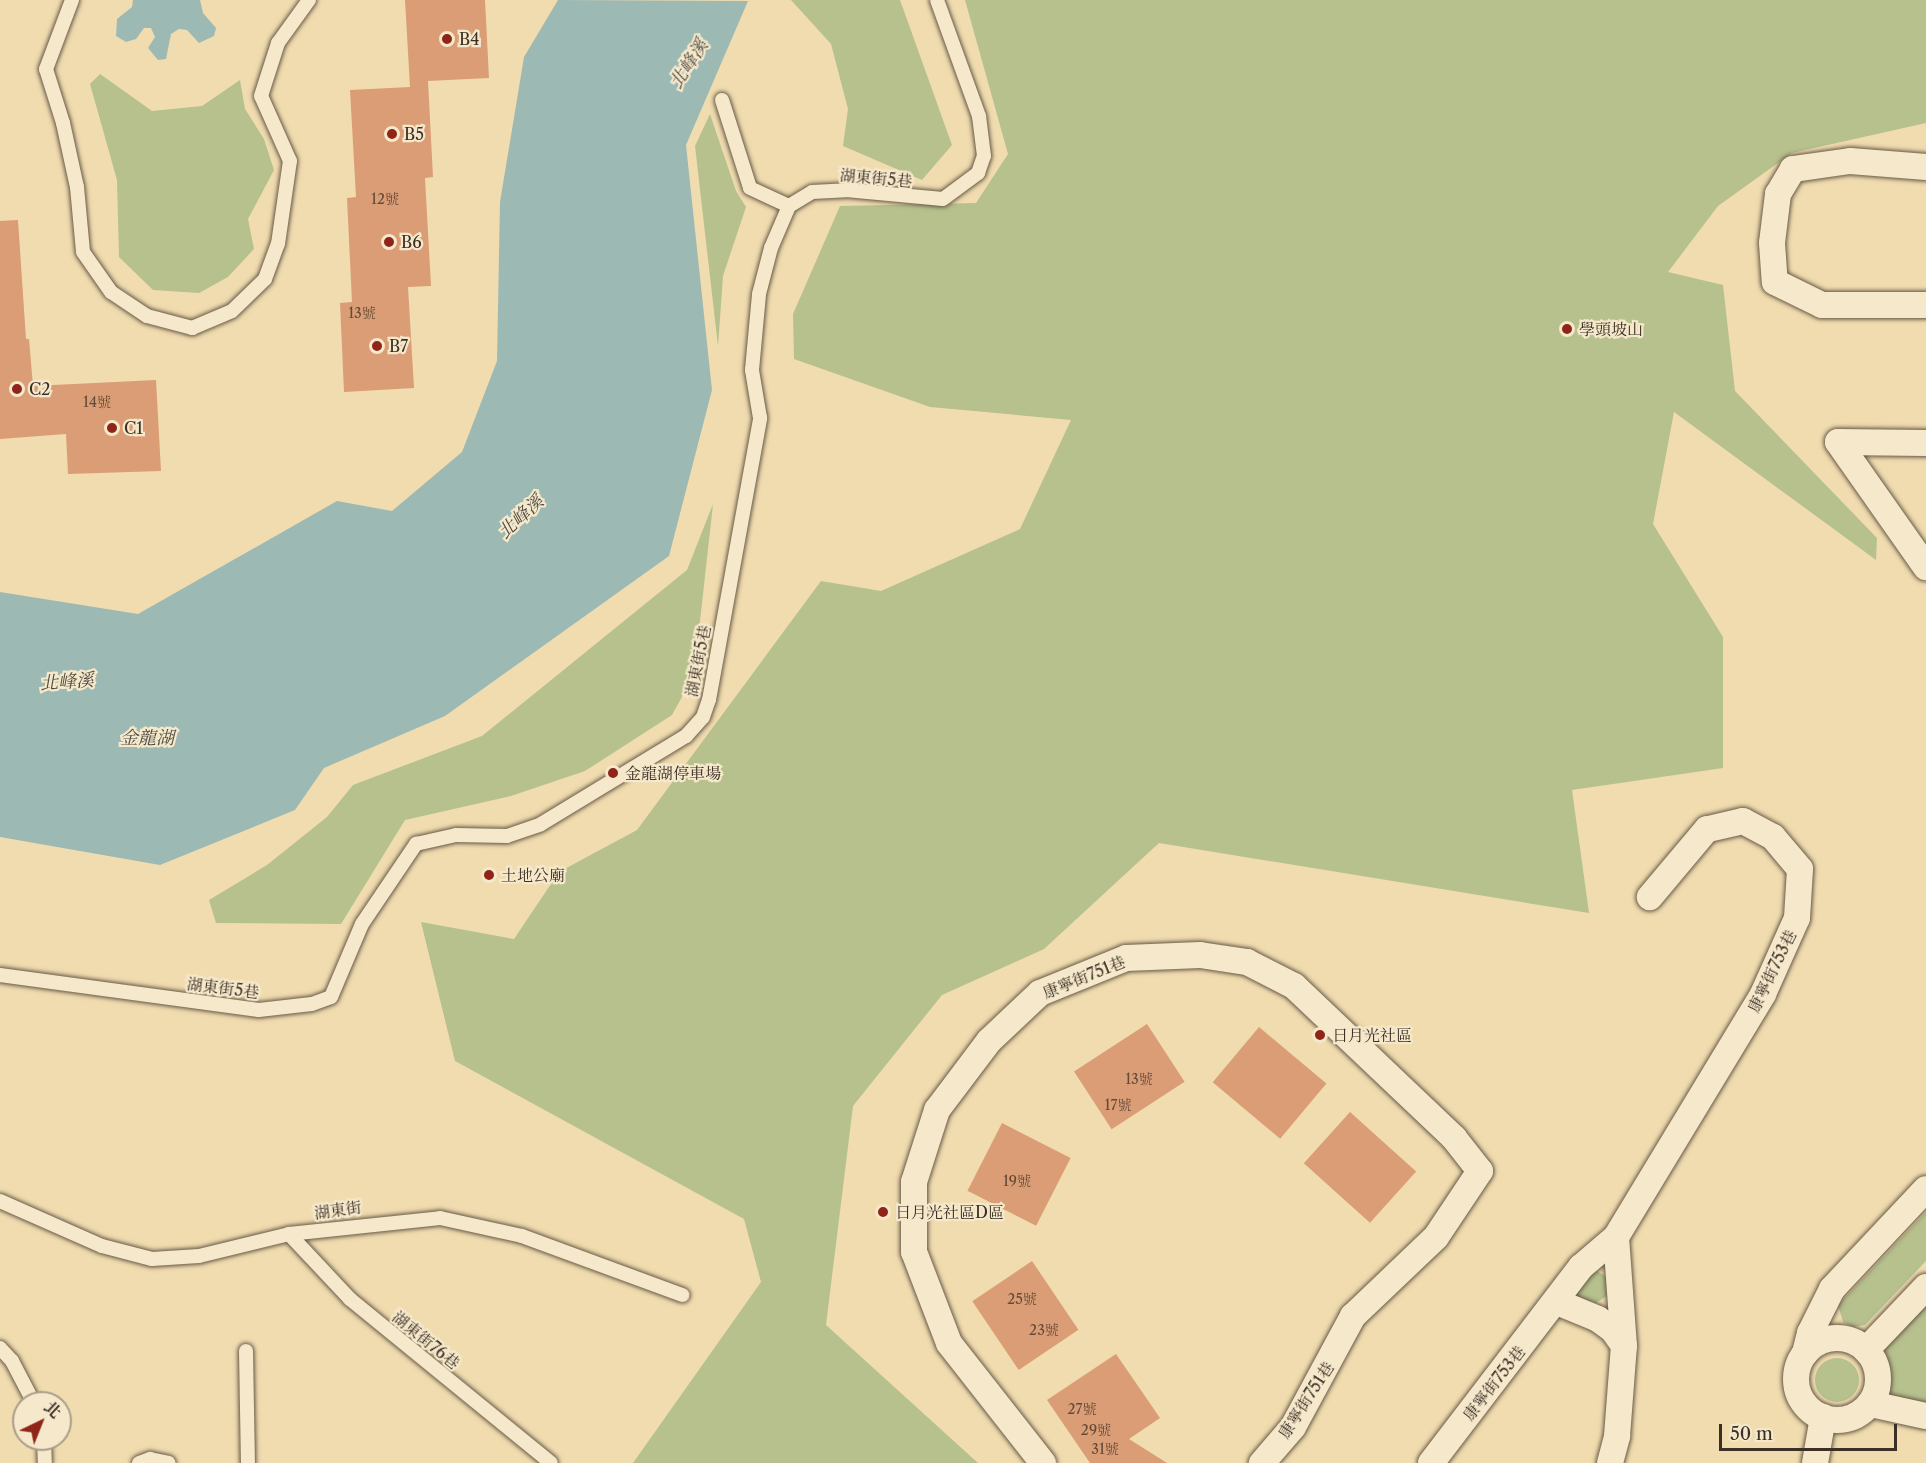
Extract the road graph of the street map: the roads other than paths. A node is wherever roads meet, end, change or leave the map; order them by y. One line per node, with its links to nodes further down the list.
1 (72, 0): 2 (lane)
2 (309, 0)
3 (937, 0): 6 (lane, 湖東街5巷)
4 (722, 100): 6 (lane)
5 (1926, 167): 7 (street)
6 (789, 206): 11 (lane, 湖東街5巷)
7 (1926, 305)
8 (1926, 443): 9 (street)
9 (1926, 567)
10 (1650, 897): 15 (street, 康寧街753巷)
11 (0, 975)
12 (1926, 1189): 23 (street)
13 (0, 1200): 14 (lane, 湖東街)
14 (289, 1234): 17 (lane, 湖東街); 31 (lane, 湖東街76巷)
15 (1616, 1238): 18 (street, 康寧街753巷); 19 (street)
16 (1926, 1287): 21 (street)
17 (682, 1295)
18 (1557, 1302): 19 (street); 34 (street, 康寧街753巷)
19 (1624, 1346): 35 (street)
20 (0, 1348): 24 (lane)
21 (1866, 1350): 23 (street); 25 (street)
22 (246, 1351): 30 (lane)
23 (1805, 1353): 27 (street)
24 (28, 1391)
25 (1871, 1404): 26 (street); 27 (street)
26 (1926, 1416)
27 (1823, 1417): 36 (street)
28 (139, 1463): 29 (lane)
29 (169, 1463)
30 (248, 1463)
31 (552, 1463)
32 (1043, 1463): 33 (street, 康寧街751巷)
33 (1262, 1463)
34 (1431, 1463)
35 (1610, 1463)
36 (1815, 1463)

